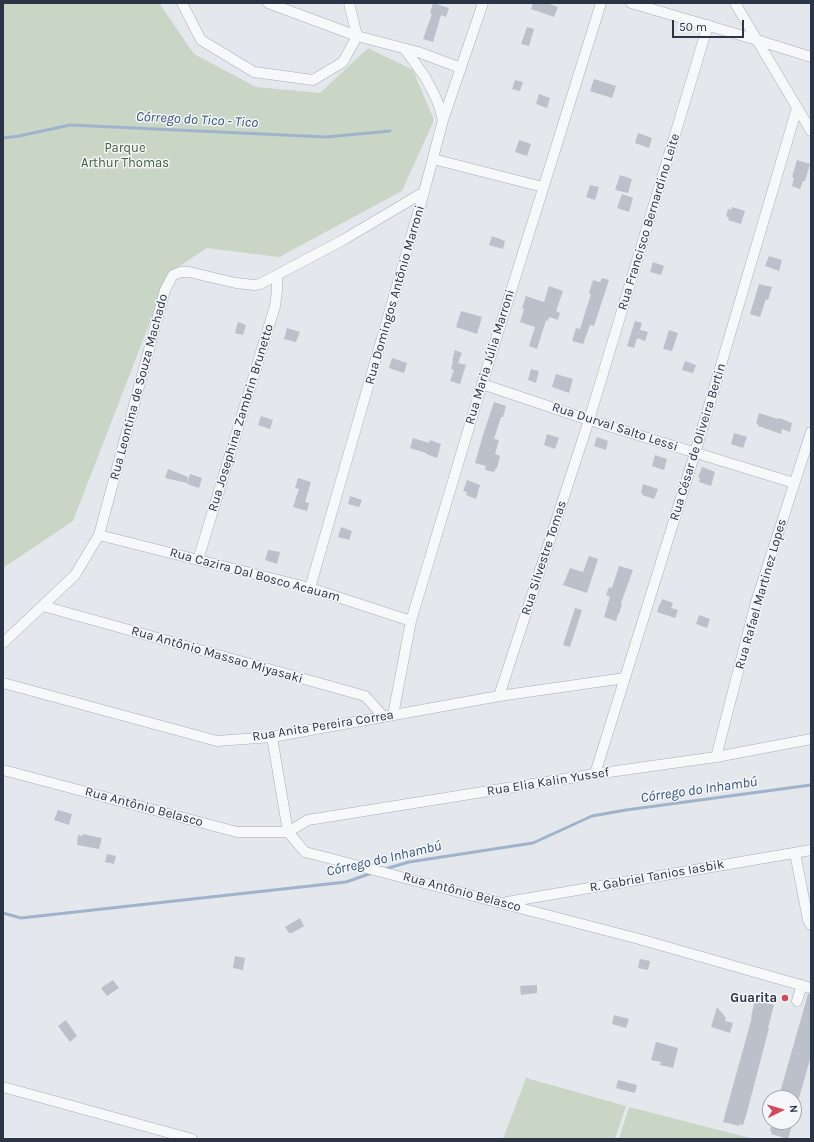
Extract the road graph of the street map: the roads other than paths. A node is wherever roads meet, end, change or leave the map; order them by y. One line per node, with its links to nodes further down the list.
1 (182, 3): 9 (street)
2 (268, 3): 9 (street)
3 (350, 3): 9 (street)
4 (483, 3): 13 (street, Rua Domingos Antônio Marroni)
5 (601, 3): 18 (street, Rua Maria Júlia Marroni)
6 (631, 3): 8 (street)
7 (735, 3): 10 (street)
8 (708, 25): 10 (street); 22 (street, Rua Francisco Bernardino Leite)
9 (357, 36): 11 (street)
10 (757, 40): 12 (street); 14 (street)
11 (406, 49): 13 (street); 15 (street)
12 (811, 57)
13 (461, 68): 15 (street, Rua Domingos Antônio Marroni)
14 (797, 108): 16 (street); 24 (street, Rua César de Oliveira Bertin)
15 (443, 120): 17 (street, Rua Domingos Antônio Marroni)
16 (811, 130)
17 (433, 159): 18 (street); 19 (street, Rua Domingos Antônio Marroni)
18 (543, 187): 21 (street, Rua Maria Júlia Marroni)
19 (424, 192): 20 (street, Rua Leontina de Souza Machado); 28 (street, Rua Domingos Antônio Marroni)
20 (277, 276): 26 (street, Rua Leontina de Souza Machado); 27 (street, Rua Josephina Zambrin Brunetto)
21 (482, 384): 22 (street, Rua Durval Salto Lessi); 30 (street, Rua Maria Júlia Marroni)
22 (589, 420): 24 (street, Rua Durval Salto Lessi); 34 (street, Rua Silvestre Tomas)
23 (811, 432): 25 (street, Rua Rafael Martinez Lopes)
24 (696, 453): 25 (street, Rua Durval Salto Lessi); 32 (street, Rua César de Oliveira Bertin)
25 (794, 483): 38 (street, Rua Rafael Martinez Lopes)
26 (99, 534): 27 (street, Rua Cazira Dal Bosco Acauam); 29 (street, Rua Leontina de Souza Machado)
27 (198, 560): 28 (street, Rua Cazira Dal Bosco Acauam)
28 (310, 588): 30 (street, Rua Cazira Dal Bosco Acauam)
29 (43, 606): 31 (street, Rua Leontina de Souza Machado); 35 (street, Rua Antônio Massao Miyasaki)
30 (411, 621): 35 (street, Rua Maria Júlia Marroni)
31 (3, 643)
32 (625, 678): 34 (street, Rua Anita Pereira Correa); 40 (street, Rua César de Oliveira Bertin)
33 (3, 683): 36 (street, Rua Anita Pereira Correa)
34 (499, 696): 35 (street, Rua Anita Pereira Correa)
35 (389, 716): 36 (street, Rua Anita Pereira Correa)
36 (272, 737): 41 (street)
37 (811, 739): 38 (street, Rua Elia Kalin Yussef)
38 (716, 757): 40 (street, Rua Elia Kalin Yussef)
39 (3, 770): 41 (street, Rua Antônio Belasco)
40 (595, 774): 41 (street, Rua Elia Kalin Yussef)
41 (288, 832): 44 (street, Rua Antônio Belasco)
42 (811, 850): 43 (street, R. Gabriel Tanios Iasbik)
43 (795, 853): 44 (street, R. Gabriel Tanios Iasbik); 45 (street)
44 (500, 902): 46 (street, Rua Antônio Belasco)
45 (811, 925)
46 (807, 987): 47 (street)
47 (797, 1001)
48 (3, 1087): 49 (street)
49 (192, 1139)

